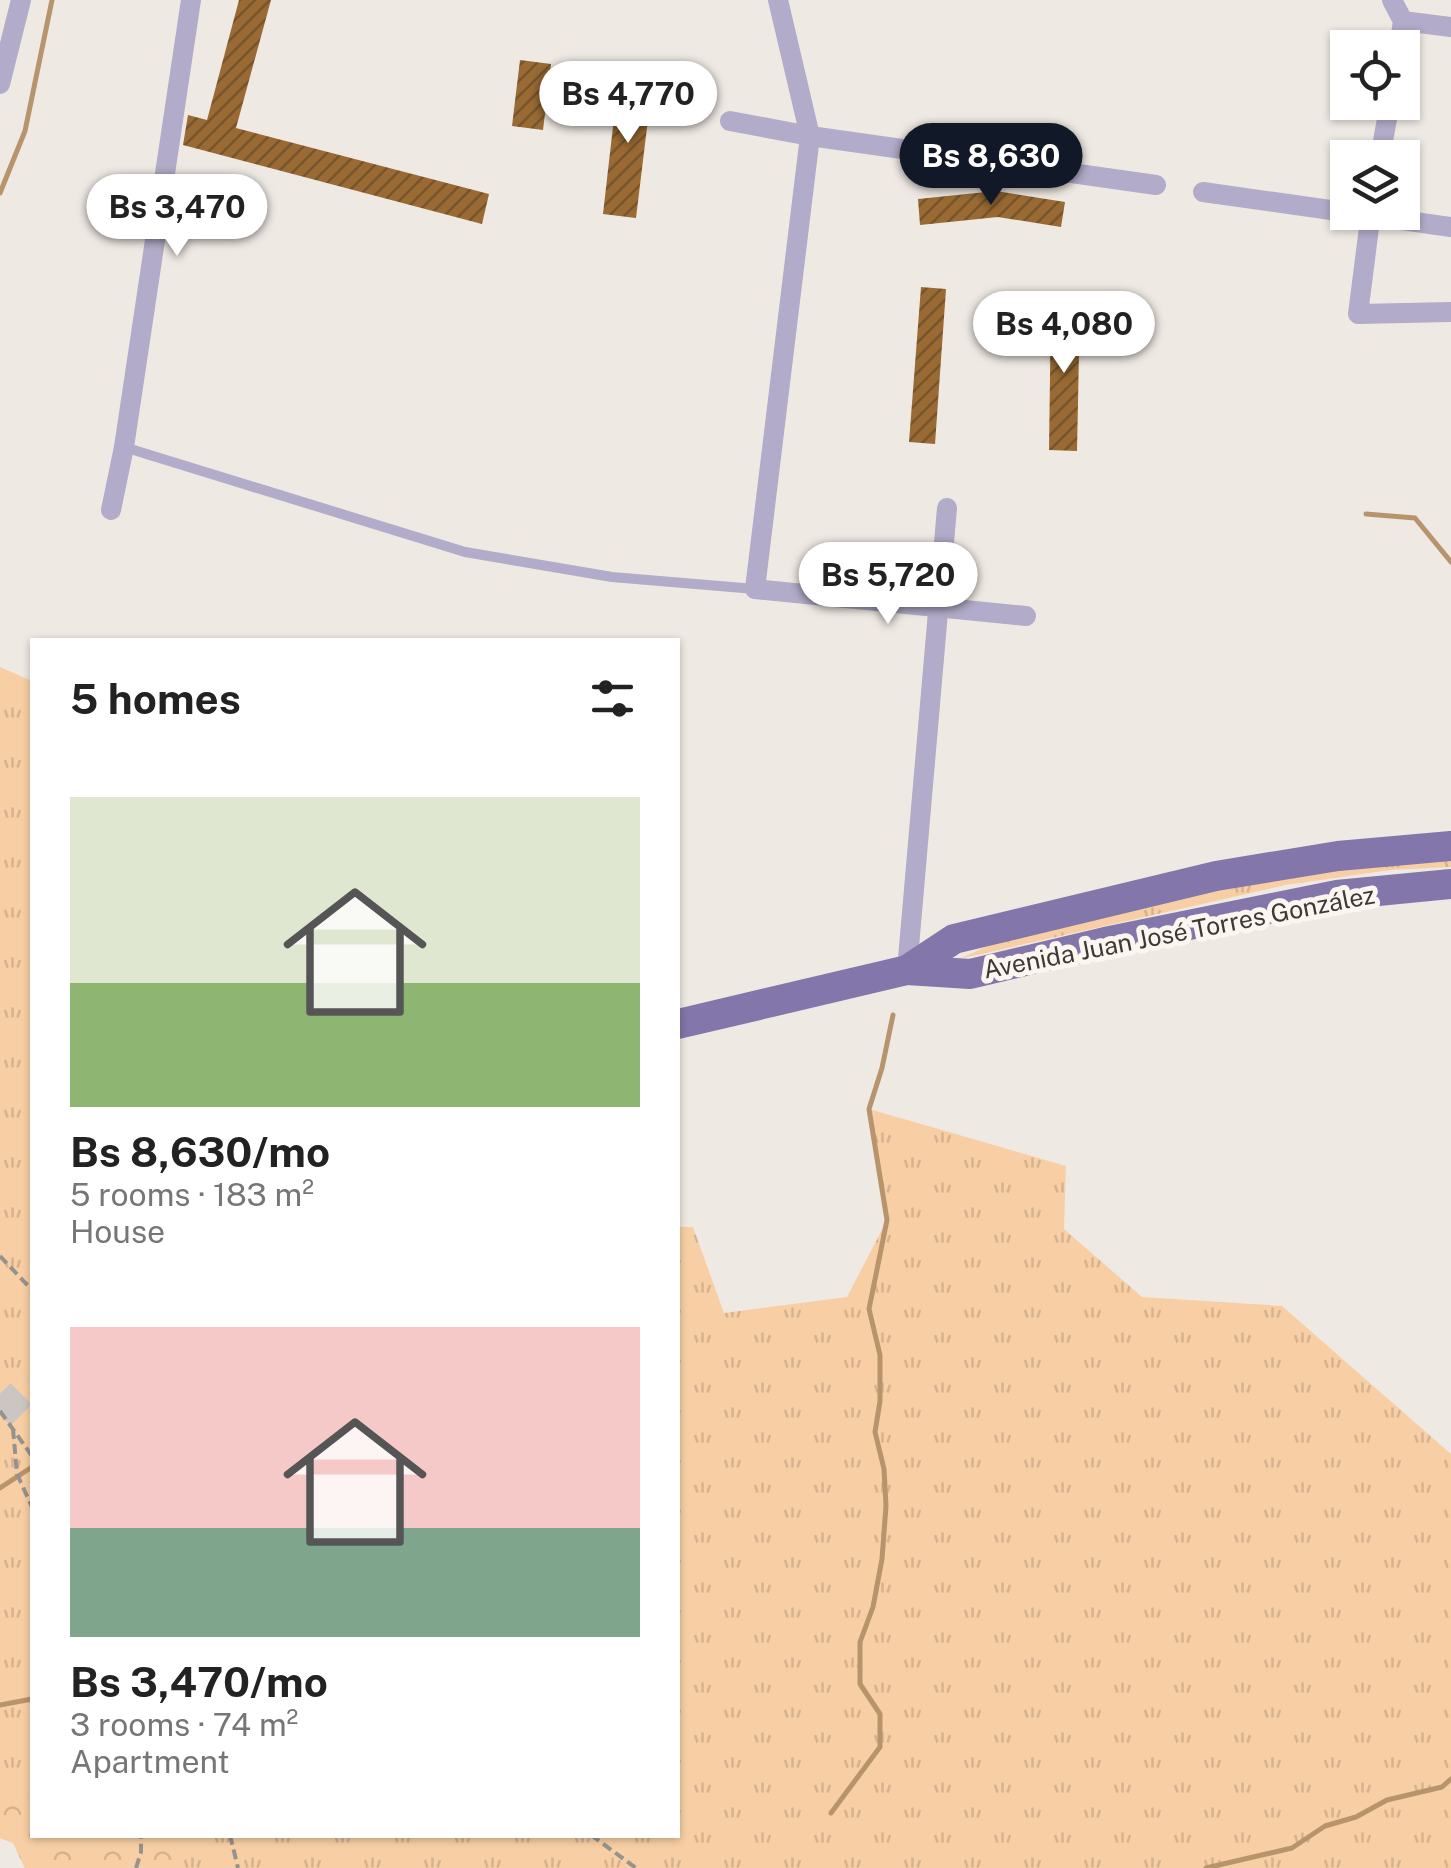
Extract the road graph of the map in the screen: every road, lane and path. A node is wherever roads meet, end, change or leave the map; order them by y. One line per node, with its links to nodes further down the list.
1 (20, 0): 8 (street)
2 (191, 0): 18 (street)
3 (780, 0): 10 (street)
4 (1392, 0): 5 (street)
5 (1403, 22): 6 (street); 7 (street)
6 (1451, 27)
7 (1402, 30)
8 (0, 84)
9 (730, 121): 10 (street)
10 (810, 136): 11 (street); 21 (street)
11 (1156, 186)
12 (1204, 192): 13 (street)
13 (1330, 209)
14 (1420, 223): 15 (street)
15 (1451, 228)
16 (1369, 230): 17 (street)
17 (1451, 312)
18 (124, 446): 20 (street); 21 (lane)
19 (947, 508): 22 (street)
20 (112, 510)
21 (755, 588): 22 (street)
22 (938, 608): 23 (street); 26 (street)
23 (1026, 616)
24 (1451, 846): 26 (main road, Avenida Juan José Torres González)
25 (1451, 884): 26 (main road, Avenida Juan José Torres González)
26 (907, 970): 27 (main road, Avenida Juan José Torres González)
27 (680, 1024)
28 (0, 1256): 29 (path)
29 (30, 1288)
30 (0, 1412): 31 (path)
31 (13, 1430): 32 (path); 33 (path)
32 (30, 1453)
33 (30, 1502)
34 (141, 1838): 37 (path)
35 (231, 1838): 38 (path)
36 (595, 1838): 39 (path)
37 (136, 1868)
38 (238, 1868)
39 (636, 1868)

